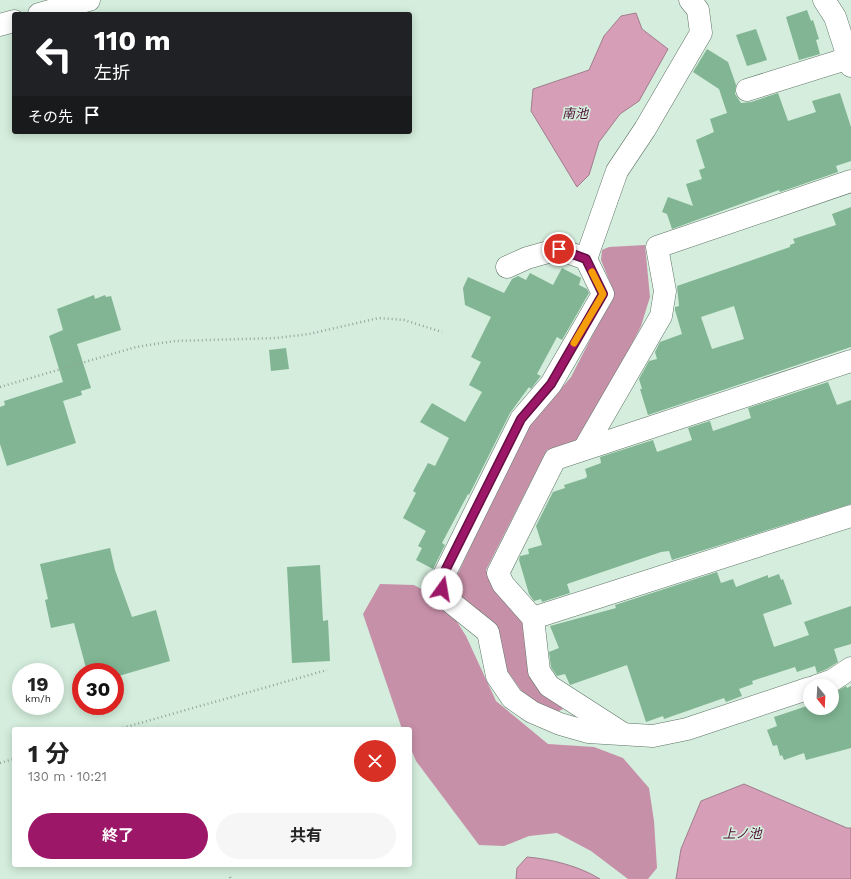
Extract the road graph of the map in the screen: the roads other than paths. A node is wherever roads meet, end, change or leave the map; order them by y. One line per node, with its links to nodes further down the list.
1 (89, 0): 4 (street)
2 (690, 0): 10 (street)
3 (824, 0): 7 (street)
4 (46, 12)
5 (12, 22): 6 (street)
6 (0, 25)
7 (850, 62): 8 (street)
8 (747, 90)
9 (851, 181): 13 (street)
10 (586, 259): 11 (street); 19 (street)
11 (508, 267)
12 (851, 361): 13 (street)
13 (584, 449): 15 (street)
14 (851, 516): 15 (street)
15 (533, 618): 19 (street)
16 (851, 668): 17 (street)
17 (834, 679)
18 (803, 690): 19 (street)
19 (624, 735)

